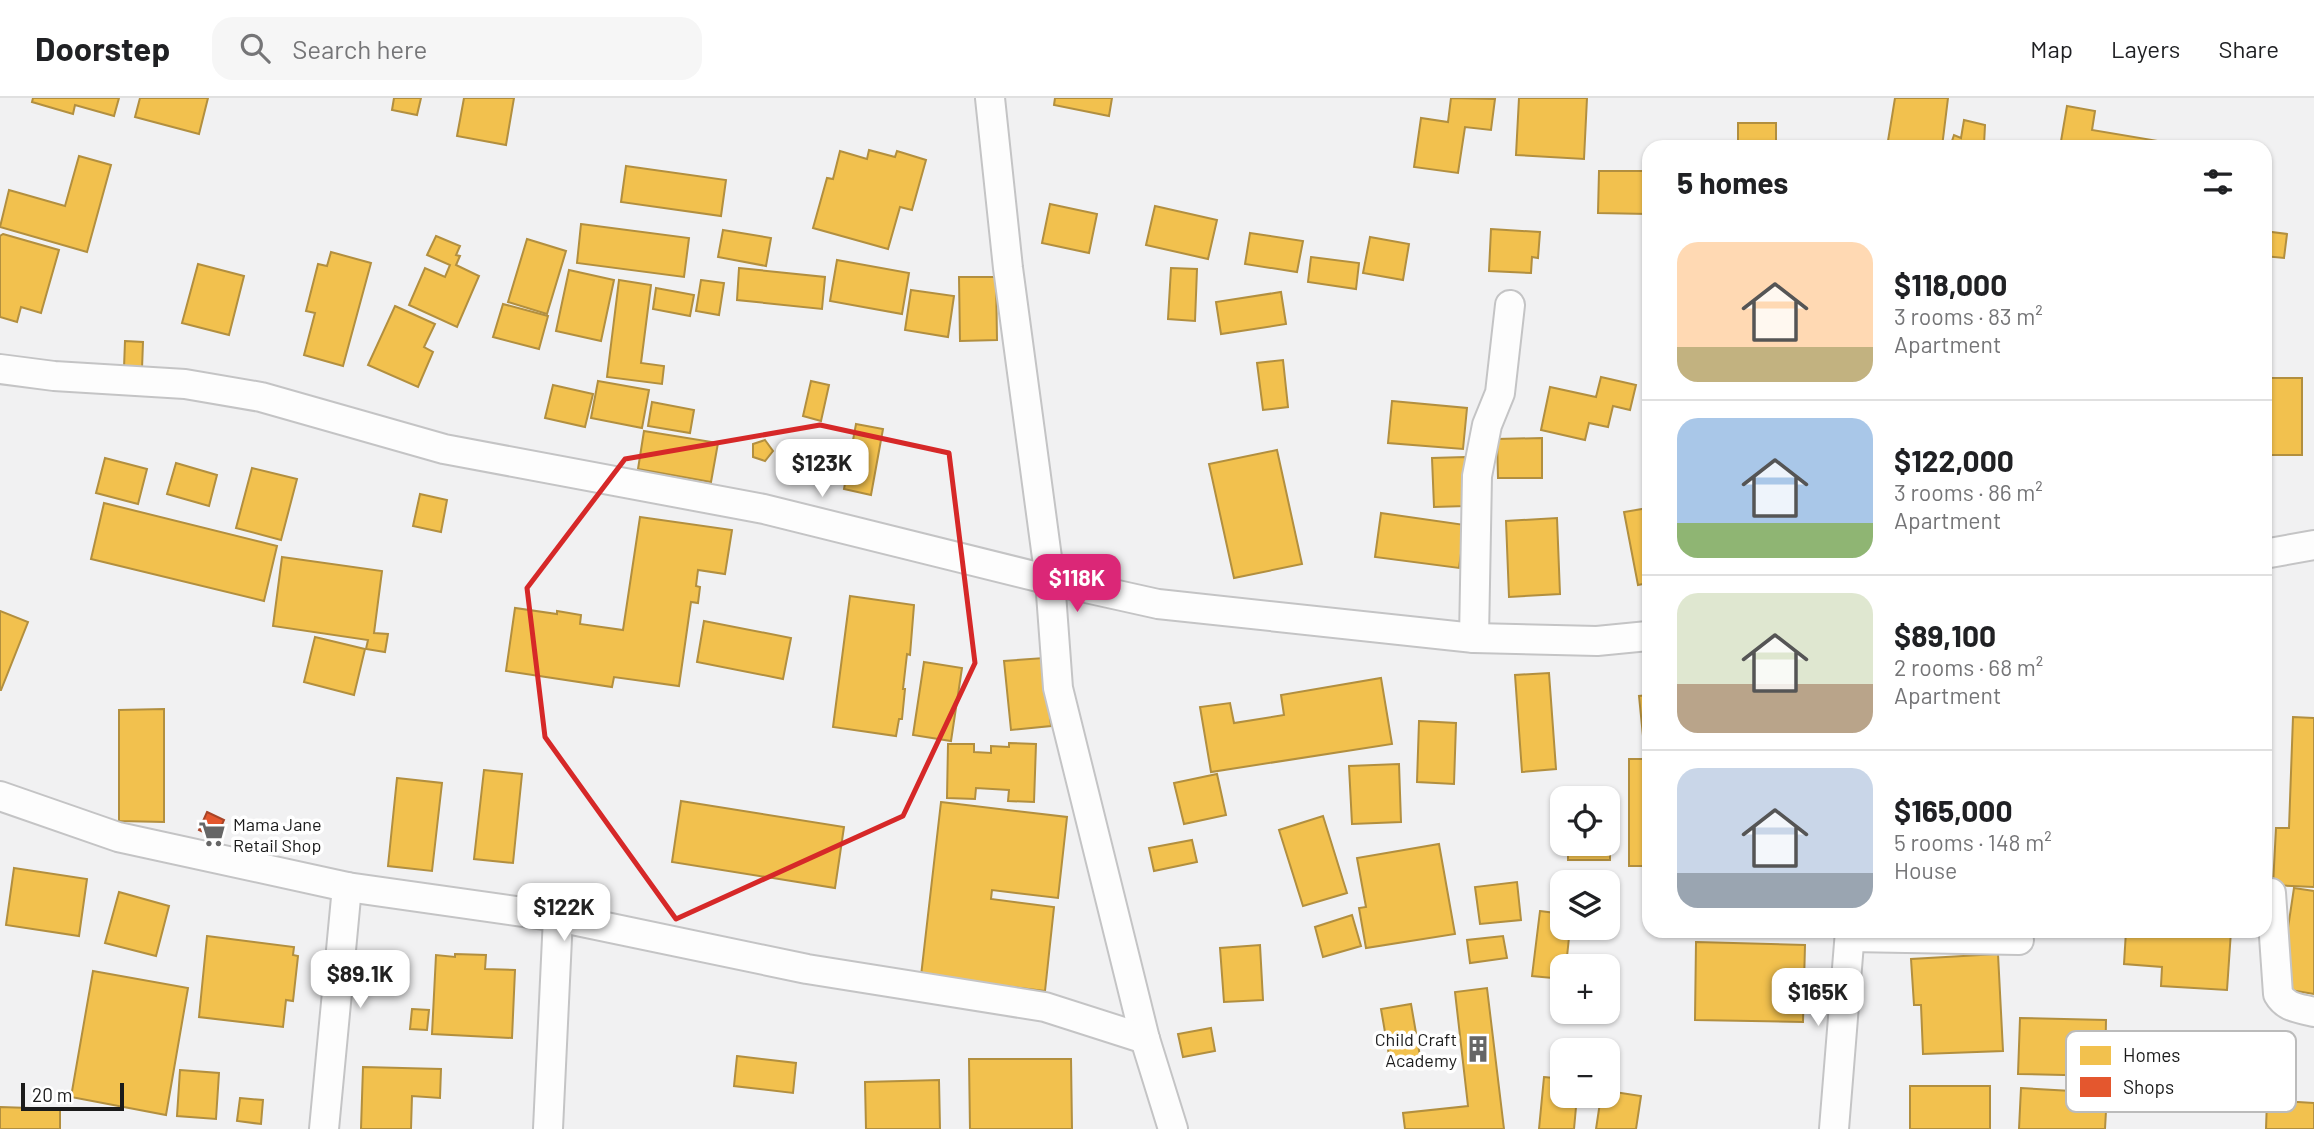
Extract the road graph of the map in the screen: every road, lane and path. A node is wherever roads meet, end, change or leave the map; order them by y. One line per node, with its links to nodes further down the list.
1 (990, 98): 6 (street)
2 (1510, 305): 8 (street)
3 (0, 369): 6 (street)
4 (2314, 545): 5 (street)
5 (2272, 553)
6 (1050, 580): 8 (street); 17 (street)
7 (1642, 637): 8 (street)
8 (1474, 638)
9 (0, 796): 10 (street)
10 (347, 887): 12 (street); 18 (street)
11 (2272, 907): 16 (street)
12 (558, 917): 17 (street); 19 (street)
13 (1850, 938): 21 (street)
14 (1963, 938): 15 (street)
15 (2019, 940)
16 (2314, 1012)
17 (1145, 1038): 20 (street)
18 (324, 1129)
19 (548, 1129)
20 (1173, 1129)
21 (1834, 1129)

